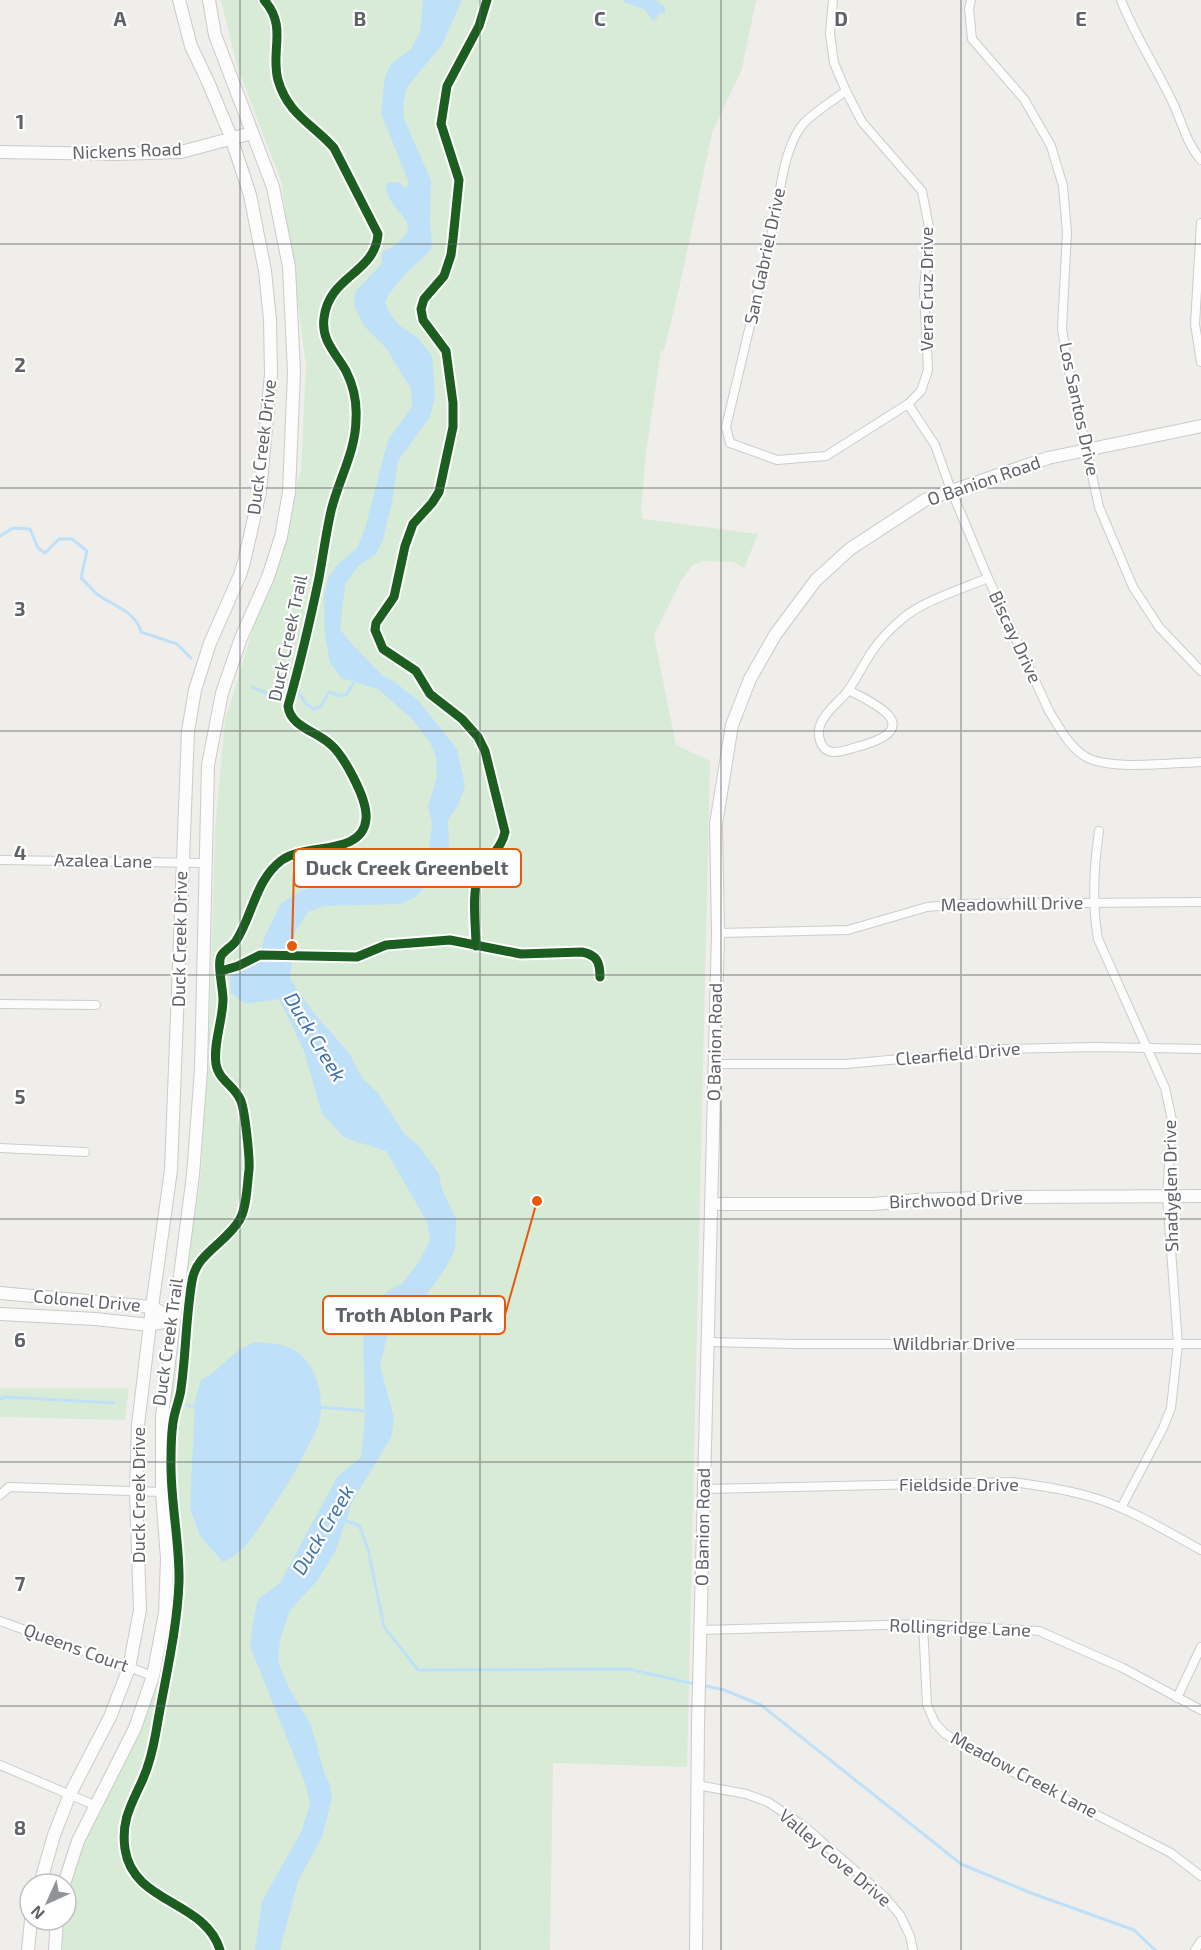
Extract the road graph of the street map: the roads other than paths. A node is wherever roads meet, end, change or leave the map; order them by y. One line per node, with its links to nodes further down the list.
1 (179, 0): 8 (main road, Duck Creek Drive)
2 (209, 0): 7 (main road, Duck Creek Drive)
3 (833, 0): 6 (street, Vera Cruz Drive)
4 (971, 0): 17 (street, Los Santos Drive)
5 (1121, 0): 10 (street)
6 (846, 91): 14 (street, Vera Cruz Drive); 16 (street, San Gabriel Drive)
7 (252, 133): 8 (main road, Nickens Road); 26 (main road, Duck Creek Drive)
8 (231, 137): 9 (main road, Nickens Road); 25 (main road, Duck Creek Drive)
9 (0, 152)
10 (1201, 160)
11 (1201, 223): 12 (street)
12 (1198, 324): 13 (street)
13 (1201, 362)
14 (908, 404): 16 (street, Vera Cruz Drive); 18 (street, Biscay Drive)
15 (1201, 426): 17 (main road, O Banion Road)
16 (730, 443)
17 (1086, 450): 18 (main road, O Banion Road); 20 (street, Los Santos Drive)
18 (951, 490): 19 (street, Biscay Drive); 29 (main road, O Banion Road)
19 (988, 578): 21 (street); 22 (street, Biscay Drive)
20 (1201, 671)
21 (848, 690): 21 (street)
22 (1201, 762)
23 (1099, 831): 27 (street, Shadyglen Drive)
24 (0, 860): 25 (street, Azalea Lane)
25 (182, 863): 26 (street, Azalea Lane); 41 (main road, Duck Creek Drive)
26 (205, 863): 43 (main road, Duck Creek Drive)
27 (1095, 902): 28 (street, Meadowhill Drive); 29 (street, Meadowhill Drive); 32 (street, Shadyglen Drive)
28 (1201, 902)
29 (718, 933): 34 (main road, O Banion Road)
30 (0, 1004): 31 (street)
31 (96, 1005)
32 (1147, 1049): 33 (street, Clearfield Drive); 34 (street, Clearfield Drive); 37 (street, Shadyglen Drive)
33 (1201, 1049)
34 (714, 1064): 39 (main road, O Banion Road)
35 (0, 1148): 36 (street)
36 (85, 1152)
37 (1167, 1196): 38 (main road, Birchwood Drive); 39 (main road, Birchwood Drive); 46 (street, Shadyglen Drive)
38 (1201, 1196)
39 (711, 1204): 45 (main road, O Banion Road)
40 (0, 1293): 41 (main road, Colonel Drive)
41 (152, 1307): 43 (main road, Colonel Drive); 44 (main road, Duck Creek Drive)
42 (0, 1314): 44 (main road, Colonel Drive)
43 (174, 1320): 44 (main road, Colonel Drive); 49 (main road, Duck Creek Drive)
44 (150, 1325): 50 (main road, Duck Creek Drive)
45 (707, 1342): 46 (street, Wildbriar Drive); 48 (main road, O Banion Road)
46 (1178, 1344): 47 (street, Wildbriar Drive); 52 (street, Shadyglen Drive)
47 (1201, 1344)
48 (704, 1489): 52 (street, Fieldside Drive); 56 (main road, O Banion Road)
49 (162, 1492): 50 (street); 59 (main road, Duck Creek Drive)
50 (136, 1493): 51 (street); 58 (main road, Duck Creek Drive)
51 (0, 1495)
52 (1121, 1508): 53 (street, Fieldside Drive)
53 (1201, 1550)
54 (0, 1621): 58 (street, Queens Court)
55 (923, 1624): 56 (street, Rollingridge Lane); 60 (street, Rollingridge Lane); 68 (street, Meadow Creek Lane)
56 (700, 1630): 63 (main road, O Banion Road)
57 (1201, 1647): 60 (street)
58 (129, 1668): 59 (street, Queens Court); 64 (main road, Duck Creek Drive)
59 (153, 1676): 65 (main road, Duck Creek Drive)
60 (1177, 1698): 61 (street, Rollingridge Lane)
61 (1201, 1710)
62 (0, 1765): 64 (street)
63 (698, 1785): 74 (main road, O Banion Road); 75 (street, Valley Cove Drive)
64 (70, 1794): 65 (street); 66 (main road, Duck Creek Drive)
65 (94, 1805): 67 (main road, Duck Creek Drive)
66 (43, 1872)
67 (68, 1872)
68 (1201, 1876)
69 (30, 1932): 72 (main road)
70 (56, 1932): 73 (main road)
71 (1201, 1941): 76 (street)
72 (28, 1950)
73 (55, 1950)
74 (696, 1950)
75 (913, 1950)
76 (1195, 1950)

